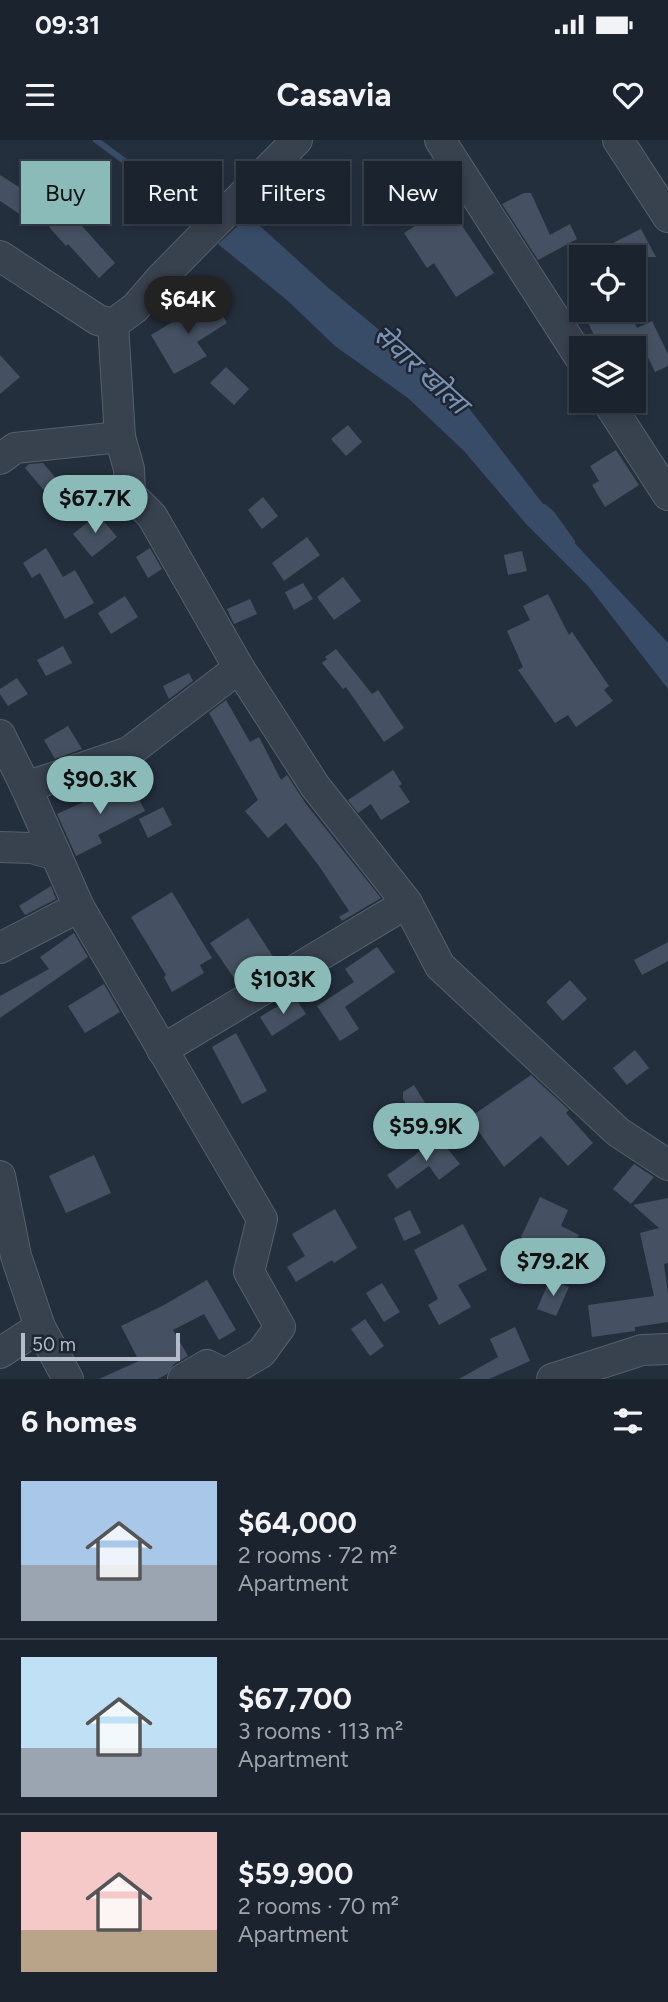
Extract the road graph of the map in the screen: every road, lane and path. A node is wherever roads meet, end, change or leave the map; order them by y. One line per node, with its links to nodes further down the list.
1 (297, 140): 6 (street)
2 (440, 140): 7 (street)
3 (618, 140): 4 (street)
4 (668, 218)
5 (0, 256): 6 (street)
6 (113, 324): 9 (street)
7 (569, 340)
8 (615, 413): 11 (street)
9 (120, 437): 10 (street); 12 (street)
10 (0, 460)
11 (668, 495)
12 (239, 668): 14 (street); 17 (street)
13 (0, 734): 14 (street)
14 (26, 787): 16 (street)
15 (0, 847): 16 (street)
16 (56, 855): 18 (street)
17 (407, 903): 20 (street); 21 (street)
18 (79, 907): 19 (street); 20 (street)
19 (0, 948)
20 (162, 1050): 26 (street)
21 (668, 1165)
22 (0, 1176): 23 (street)
23 (40, 1327): 25 (street); 27 (street)
24 (668, 1349): 29 (street)
25 (0, 1353)
26 (227, 1376): 28 (street)
27 (68, 1379)
28 (183, 1379)
29 (552, 1379)

